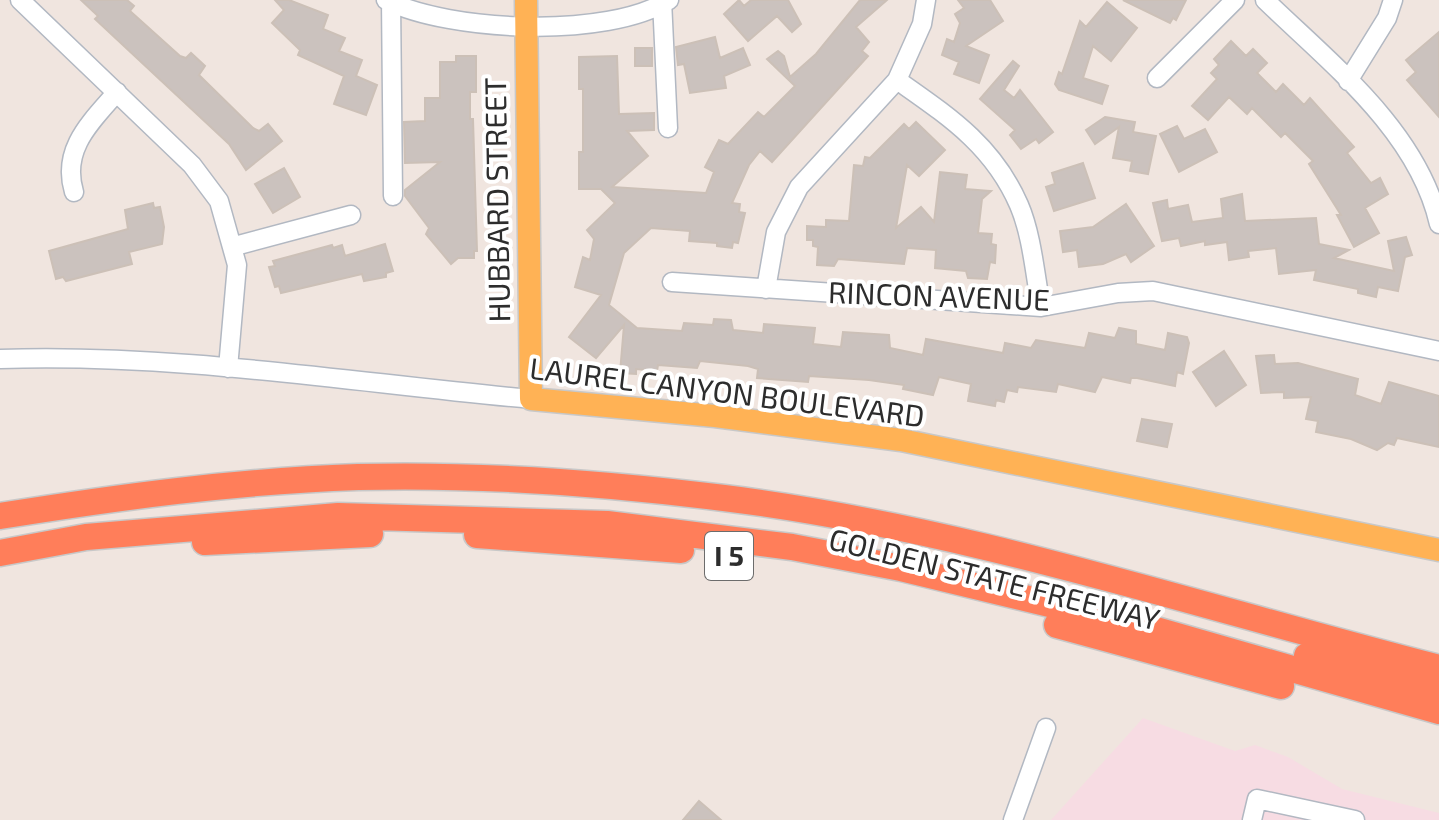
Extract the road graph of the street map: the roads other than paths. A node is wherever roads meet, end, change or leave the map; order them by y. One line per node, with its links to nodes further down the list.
1 (20, 0): 13 (street)
2 (526, 0): 9 (main road, HUBBARD STREET)
3 (926, 0): 11 (street)
4 (1235, 0): 10 (street)
5 (1265, 0): 12 (street)
6 (1393, 0): 12 (street)
7 (389, 1): 9 (street); 16 (street)
8 (664, 2): 9 (street); 14 (street)
9 (526, 25): 26 (main road, HUBBARD STREET)
10 (1157, 78)
11 (897, 80): 21 (street); 22 (street)
12 (1348, 81): 18 (street)
13 (117, 92): 15 (street); 19 (street)
14 (668, 128)
15 (74, 192)
16 (393, 196)
17 (351, 215): 19 (street)
18 (1439, 224)
19 (235, 246): 25 (street)
20 (672, 282): 21 (street, RINCON AVENUE)
21 (766, 289): 22 (street, RINCON AVENUE)
22 (1041, 307): 23 (street, RINCON AVENUE)
23 (1439, 350)
24 (0, 359): 25 (street, LAUREL CANYON BOULEVARD)
25 (228, 368): 26 (street, LAUREL CANYON BOULEVARD)
26 (531, 399): 29 (main road, LAUREL CANYON BOULEVARD)
27 (0, 516): 32 (highway, GOLDEN STATE FREEWAY / I 5)
28 (0, 539): 33 (highway)
29 (1439, 550)
30 (0, 553): 34 (highway)
31 (0, 570): 36 (highway, GOLDEN STATE FREEWAY / I 5)
32 (1439, 668)
33 (1439, 691)
34 (1439, 711)
35 (1046, 728): 37 (street)
36 (1439, 729)
37 (1013, 820)
38 (1252, 820): 39 (street)
39 (1355, 820)

